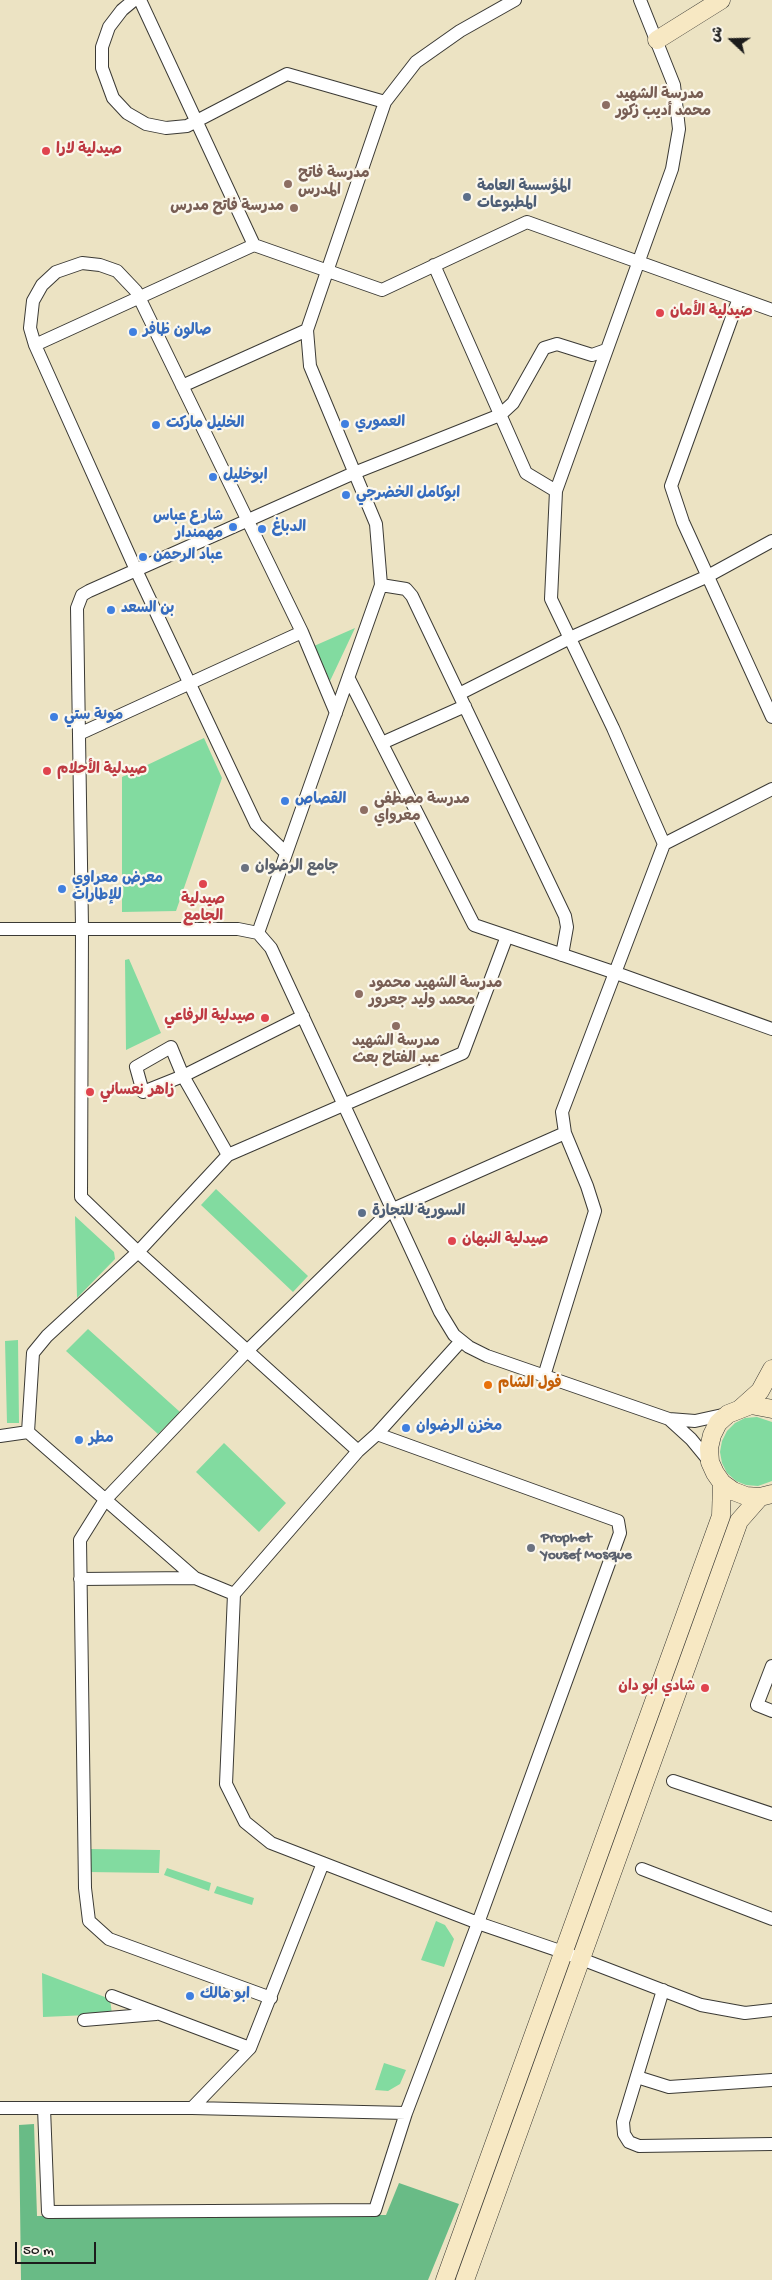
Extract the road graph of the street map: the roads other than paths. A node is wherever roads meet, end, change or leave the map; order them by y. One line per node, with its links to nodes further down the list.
1 (134, 0): 8 (street)
2 (140, 0): 8 (street)
3 (515, 0): 7 (street)
4 (640, 0): 6 (street)
5 (720, 0): 6 (street)
6 (657, 40): 10 (street)
7 (385, 102): 8 (street); 12 (street)
8 (197, 122): 9 (street)
9 (254, 245): 12 (street); 13 (street)
10 (638, 261): 11 (street); 14 (street); 18 (street)
11 (434, 266): 12 (street); 20 (street)
12 (328, 270): 16 (street)
13 (140, 298): 17 (street); 17 (street); 19 (street)
14 (739, 298): 15 (street); 26 (street)
15 (772, 310)
16 (307, 330): 19 (street); 21 (street)
17 (35, 345): 25 (street)
18 (606, 350): 20 (street); 22 (street)
19 (182, 386): 23 (street)
20 (500, 415): 21 (street); 22 (street)
21 (354, 472): 23 (street); 27 (street)
22 (556, 491): 29 (street)
23 (247, 521): 25 (street); 28 (street)
24 (772, 541): 26 (street)
25 (136, 570): 31 (street); 36 (street)
26 (708, 576): 29 (street); 35 (street)
27 (381, 585): 30 (street); 32 (street)
28 (302, 632): 31 (street); 34 (street)
29 (570, 638): 32 (street); 39 (street)
30 (349, 679): 34 (street); 37 (street)
31 (190, 684): 36 (street); 40 (street)
32 (459, 694): 33 (street)
33 (465, 706): 37 (street); 45 (street)
34 (336, 713): 40 (street)
35 (772, 717)
36 (79, 734): 41 (street)
37 (382, 743): 44 (street)
38 (772, 789): 39 (street)
39 (664, 844): 46 (street)
40 (286, 853): 43 (street)
41 (82, 927): 42 (street); 43 (street); 53 (street)
42 (0, 929)
43 (258, 934): 47 (street)
44 (506, 936): 45 (street); 49 (street)
45 (562, 955): 46 (street)
46 (616, 973): 48 (street); 50 (street)
47 (302, 1016): 49 (street); 51 (street)
48 (772, 1029)
49 (343, 1104): 51 (street); 52 (street)
50 (565, 1133): 52 (street); 57 (street)
51 (228, 1155): 53 (street)
52 (392, 1210): 54 (street); 55 (street)
53 (138, 1252): 55 (street); 61 (street)
54 (461, 1341): 57 (street); 62 (street)
55 (248, 1350): 64 (street); 68 (street)
56 (772, 1369): 59 (street)
57 (544, 1376): 60 (street)
58 (772, 1409): 59 (street)
59 (734, 1411): 60 (street); 65 (street)
60 (669, 1420): 65 (street)
61 (28, 1432): 63 (street); 68 (street)
62 (376, 1434): 64 (street); 79 (street)
63 (0, 1436)
64 (358, 1451): 71 (street)
65 (710, 1462): 66 (street)
66 (722, 1483): 67 (street); 80 (street)
67 (766, 1495): 81 (street)
68 (105, 1500): 69 (street); 70 (street)
69 (195, 1578): 70 (street); 71 (street)
70 (80, 1579): 84 (street)
71 (234, 1594): 76 (street)
72 (772, 1666): 73 (street)
73 (772, 1712)
74 (673, 1781): 75 (street)
75 (772, 1814)
76 (322, 1863): 79 (street); 84 (street)
77 (642, 1869): 78 (street)
78 (772, 1919)
79 (478, 1924): 80 (street); 94 (street)
80 (563, 1952): 81 (street); 96 (street)
81 (581, 1959): 82 (street); 97 (street)
82 (663, 1990): 85 (street); 89 (street)
83 (112, 1996): 86 (street)
84 (271, 1998): 88 (street)
85 (772, 2010)
86 (160, 2014): 87 (street); 88 (street)
87 (84, 2020)
88 (250, 2048): 93 (street)
89 (637, 2077): 90 (street); 95 (street)
90 (772, 2080)
91 (0, 2108): 92 (street)
92 (44, 2108): 93 (street); 94 (street)
93 (192, 2108): 94 (street)
94 (406, 2113)
95 (772, 2144)
96 (445, 2280)
97 (465, 2280)

